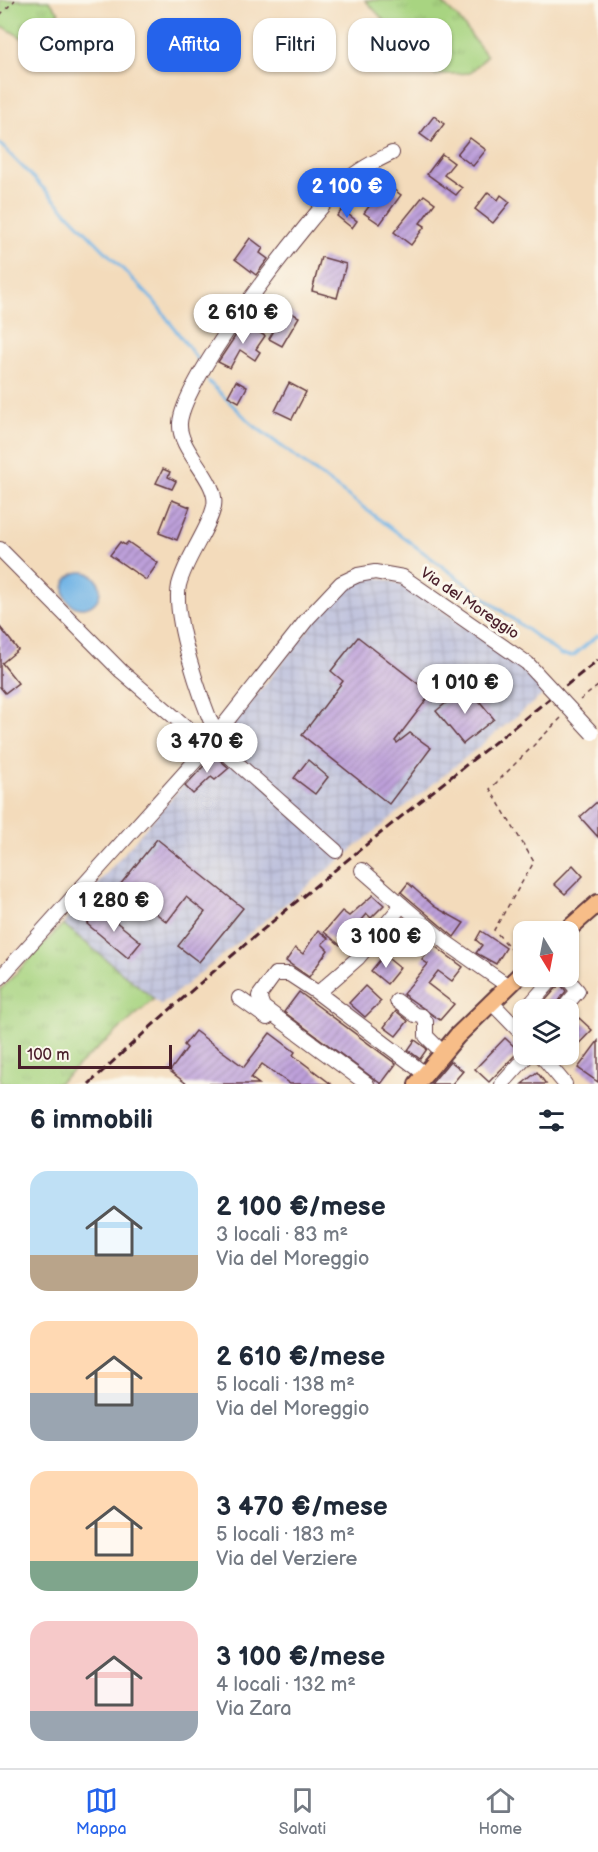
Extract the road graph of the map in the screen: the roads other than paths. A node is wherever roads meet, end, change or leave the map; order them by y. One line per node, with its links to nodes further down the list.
1 (392, 153): 4 (street)
2 (0, 549): 4 (street)
3 (595, 737): 4 (street, Via del Moreggio, bridge)
4 (212, 739): 5 (street); 10 (street, Via del Moreggio)
5 (336, 851)
6 (362, 870): 8 (street)
7 (598, 903): 9 (main road)
8 (402, 905): 12 (street); 15 (street)
9 (578, 921)
10 (0, 978)
11 (513, 978): 12 (main road)
12 (508, 986): 20 (main road)
13 (545, 987): 17 (street)
14 (575, 987): 18 (street)
15 (318, 993): 25 (street); 27 (street)
16 (239, 998): 26 (street)
17 (535, 999)
18 (571, 999)
19 (397, 1001): 22 (street)
20 (491, 1002): 21 (street); 22 (main road)
21 (513, 1025)
22 (442, 1052): 25 (main road)
23 (519, 1065): 28 (street)
24 (549, 1065): 29 (street)
25 (421, 1079)
26 (356, 1084)
27 (368, 1084)
28 (502, 1084)
29 (565, 1084)

